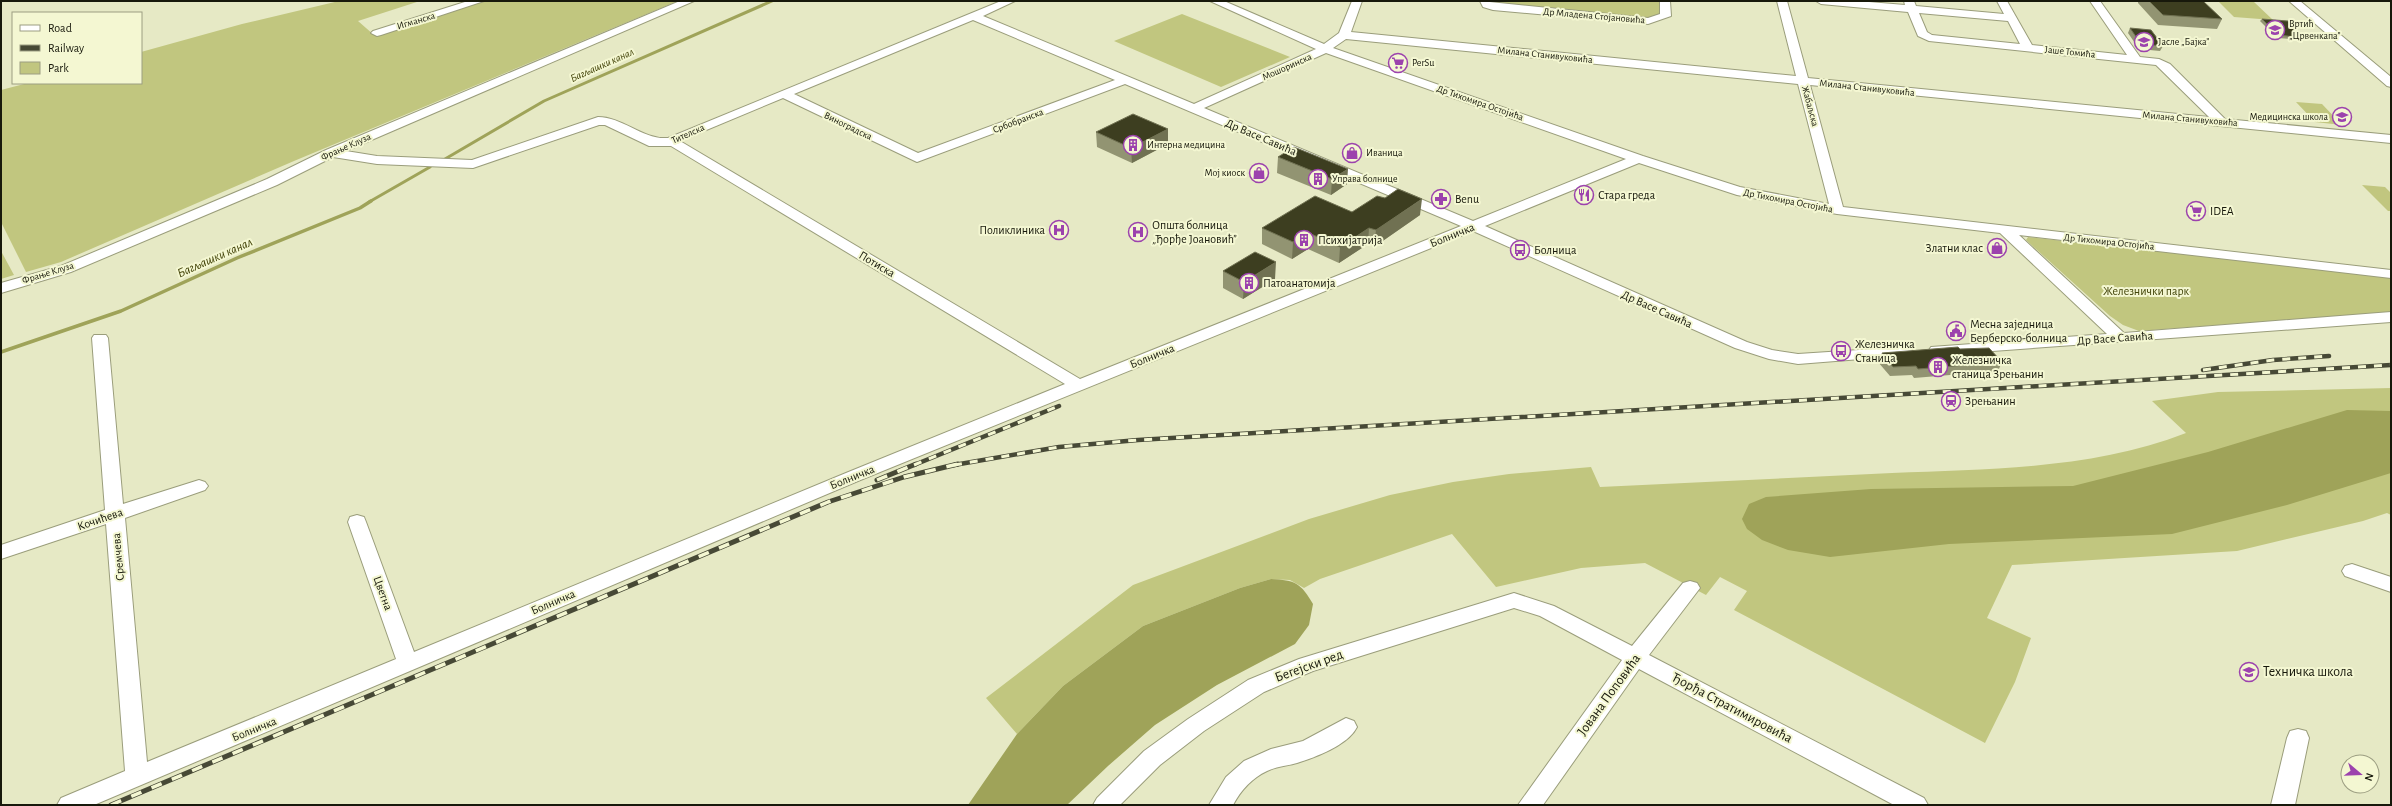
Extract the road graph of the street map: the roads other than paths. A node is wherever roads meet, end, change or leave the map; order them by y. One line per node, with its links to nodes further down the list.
1 (479, 1): 16 (street, Игманска)
2 (689, 1): 29 (street, Фрање Клуза)
3 (1010, 1): 14 (street, Тителска)
4 (1215, 1): 19 (street, Др Тихомира Остојића)
5 (1357, 1): 17 (street)
6 (1485, 1): 7 (street, Др Младена Стојановића)
7 (1665, 1)
8 (1782, 1): 22 (street, Жабаљска)
9 (1821, 1): 13 (street)
10 (2002, 1): 15 (street)
11 (2095, 1): 20 (street)
12 (2294, 1): 23 (street)
13 (1911, 5): 15 (street); 18 (street, Јаше Томића)
14 (973, 16): 21 (street, Др Васе Савића); 24 (street, Тителска)
15 (2012, 18): 18 (street)
16 (377, 33)
17 (1344, 35): 19 (street, Мошоринска); 22 (street, Милана Станивуковића)
18 (2028, 48): 20 (street, Јаше Томића)
19 (1325, 49): 25 (street, Мошоринска); 31 (street, Др Тихомира Остојића)
20 (2135, 58): 26 (street, Јаше Томића)
21 (1125, 80): 25 (street, Др Васе Савића); 30 (street, Србобранска)
22 (1803, 82): 26 (street, Милана Станивуковића); 32 (street, Жабаљска)
23 (2391, 82)
24 (784, 94): 28 (street, Тителска); 30 (street, Виноградска)
25 (1193, 109): 33 (street, Др Васе Савића)
26 (2220, 122): 27 (street, Милана Станивуковића)
27 (2391, 139)
28 (674, 142): 29 (street, Тителска); 40 (street, Потиска)
29 (331, 153): 36 (street, Фрање Клуза)
30 (911, 157)
31 (1638, 159): 32 (street, Др Тихомира Остојића); 33 (street, Болничка)
32 (1837, 210): 34 (street, Др Тихомира Остојића)
33 (1474, 226): 39 (street, Др Васе Савића); 40 (street, Болничка)
34 (2006, 231): 35 (street, Др Тихомира Остојића); 39 (street)
35 (2391, 274)
36 (1, 288)
37 (2391, 317): 39 (street, Др Васе Савића)
38 (100, 338): 42 (street, Сремчева)
39 (2120, 338)
40 (1080, 386): 50 (street, Болничка)
41 (199, 486): 42 (street, Кочићева)
42 (114, 514): 44 (street, Кочићева); 53 (street, Сремчева)
43 (357, 522): 50 (street, Цветна)
44 (1, 552)
45 (2352, 571): 46 (street)
46 (2391, 585)
47 (1690, 588): 49 (street, Јована Поповића)
48 (1547, 611): 49 (street, Ђорђа Стратимировића); 55 (street, Бегејски ред)
49 (1636, 657): 57 (street, Јована Поповића); 58 (street, Ђорђа Стратимировића)
50 (408, 664): 53 (street, Болничка)
51 (1346, 727): 56 (street)
52 (2298, 738): 59 (street)
53 (137, 777): 54 (street, Болничка)
54 (69, 805)
55 (1105, 805)
56 (1221, 805)
57 (1530, 805)
58 (1916, 805)
59 (2283, 805)

